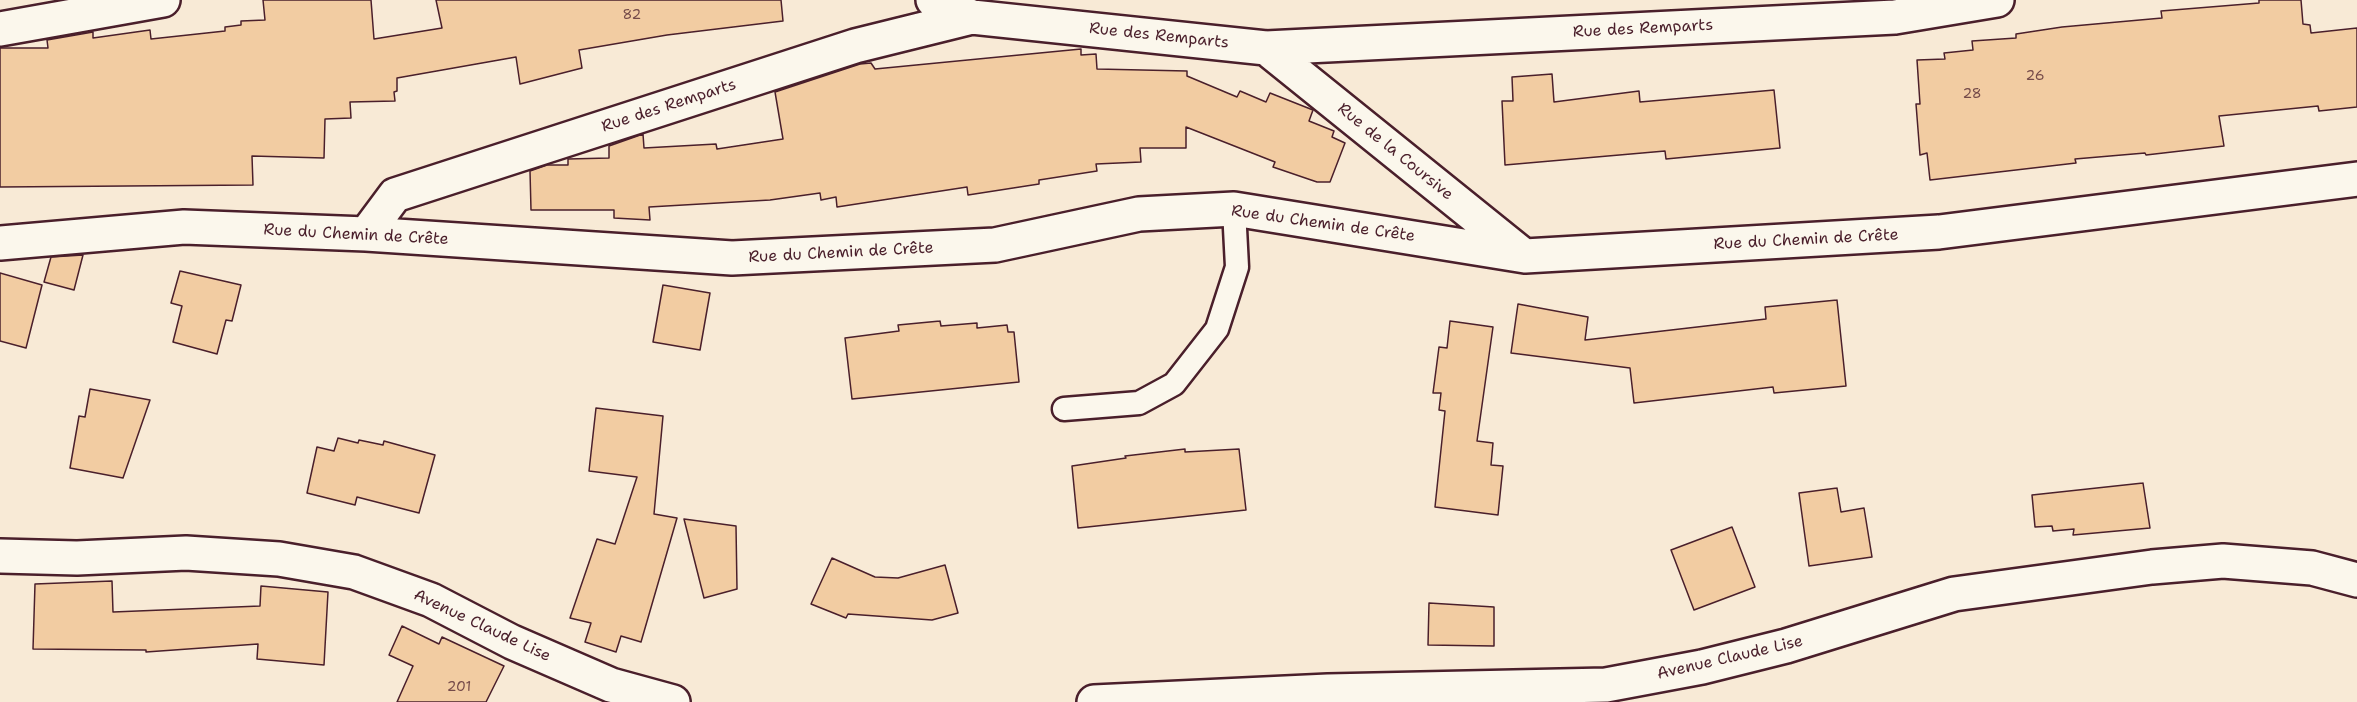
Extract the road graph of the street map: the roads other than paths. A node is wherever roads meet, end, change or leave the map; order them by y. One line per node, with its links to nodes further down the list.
1 (162, 0): 5 (street)
2 (933, 0): 4 (street)
3 (1997, 0): 6 (street, Rue des Remparts)
4 (972, 17): 6 (street, Rue des Remparts); 9 (street, Rue des Remparts)
5 (0, 29)
6 (1266, 48): 11 (street, Rue de la Coursive)
7 (2357, 179): 11 (street, Rue du Chemin de Crête)
8 (1234, 208): 9 (street, Rue du Chemin de Crête); 11 (street, Rue du Chemin de Crête); 12 (lane)
9 (366, 234): 10 (street, Rue du Chemin de Crête)
10 (0, 243)
11 (1525, 256)
12 (1064, 409)
13 (0, 556): 15 (street, Avenue Claude Lise)
14 (2357, 580): 16 (street, Avenue Claude Lise)
15 (673, 702)
16 (1094, 702)

